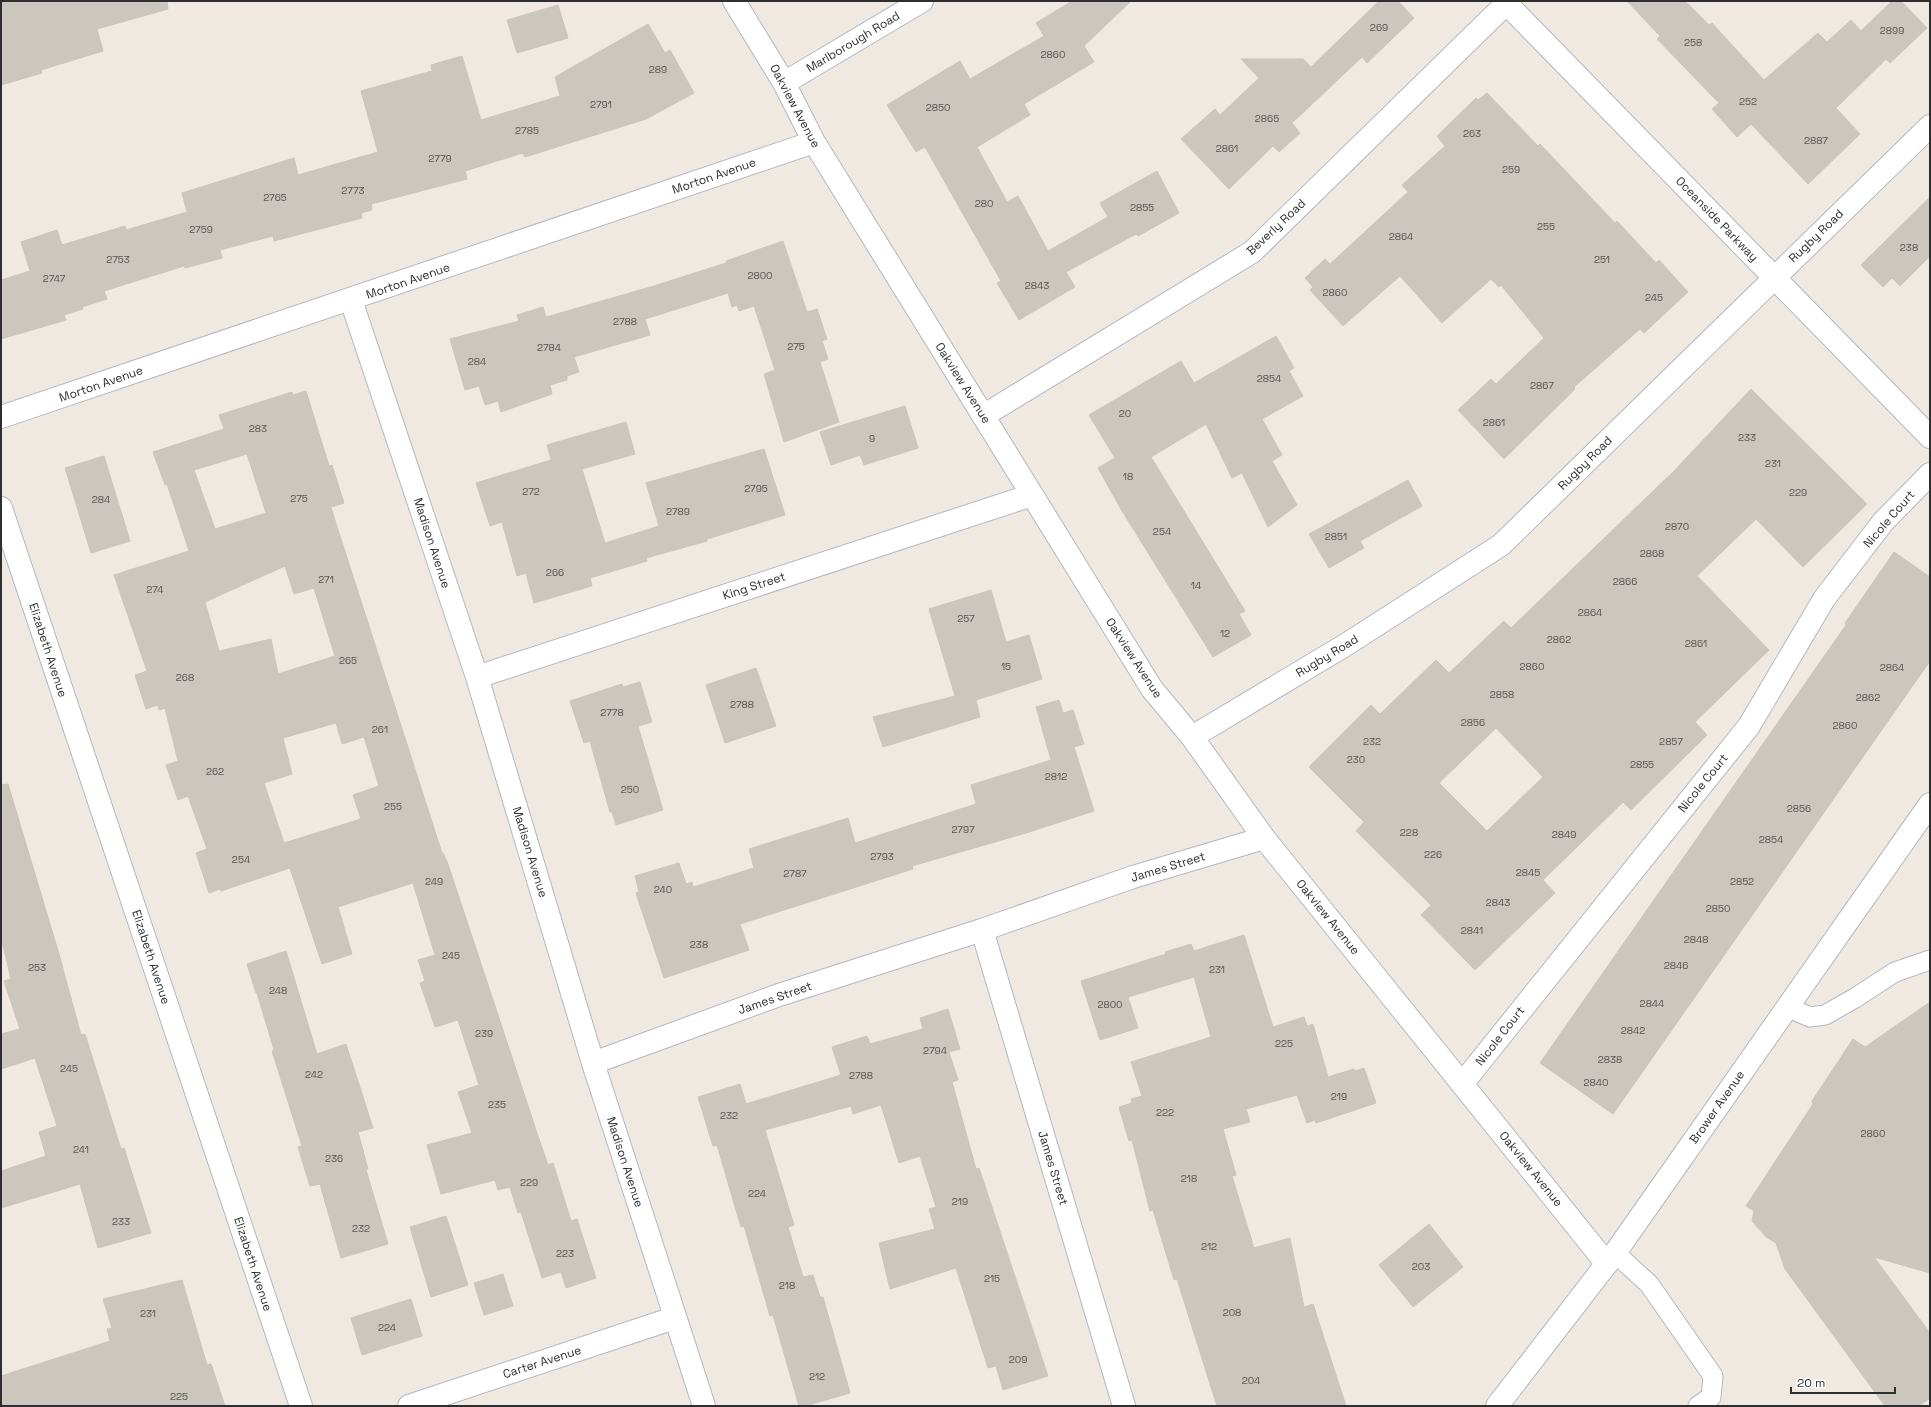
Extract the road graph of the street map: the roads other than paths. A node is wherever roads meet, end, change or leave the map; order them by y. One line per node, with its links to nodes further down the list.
1 (734, 1): 4 (street, Oakview Avenue)
2 (922, 1): 4 (street, Marlborough Road)
3 (1507, 2): 7 (street, Oceanside Parkway); 9 (street, Beverly Road)
4 (784, 83): 6 (street, Oakview Avenue)
5 (1930, 126): 7 (street, Rugby Road)
6 (814, 142): 8 (street, Morton Avenue); 9 (street, Oakview Avenue)
7 (1774, 277): 11 (street, Oceanside Parkway); 16 (street, Rugby Road)
8 (351, 300): 10 (street, Morton Avenue); 15 (street, Madison Avenue)
9 (983, 416): 13 (street, Oakview Avenue)
10 (1, 417)
11 (1930, 437)
12 (1930, 474): 23 (street, Nicole Court)
13 (1032, 495): 15 (street, King Street); 16 (street, Oakview Avenue)
14 (1, 508): 26 (street, Elizabeth Avenue)
15 (477, 676): 22 (street, Madison Avenue)
16 (1192, 737): 18 (street, Oakview Avenue)
17 (1927, 815): 21 (street, Brower Avenue)
18 (1264, 838): 19 (street, James Street); 23 (street, Oakview Avenue)
19 (982, 930): 22 (street, James Street); 29 (street, James Street)
20 (1930, 960): 21 (lane)
21 (1787, 1007): 24 (street, Brower Avenue)
22 (593, 1063): 25 (street, Madison Avenue)
23 (1462, 1084): 24 (street, Oakview Avenue)
24 (1611, 1258): 30 (street, Brower Avenue); 31 (lane)
25 (674, 1318): 27 (street, Carter Avenue); 28 (street, Madison Avenue)
26 (300, 1406)
27 (409, 1406)
28 (704, 1406)
29 (1124, 1406)
30 (1497, 1406)
31 (1698, 1406)

